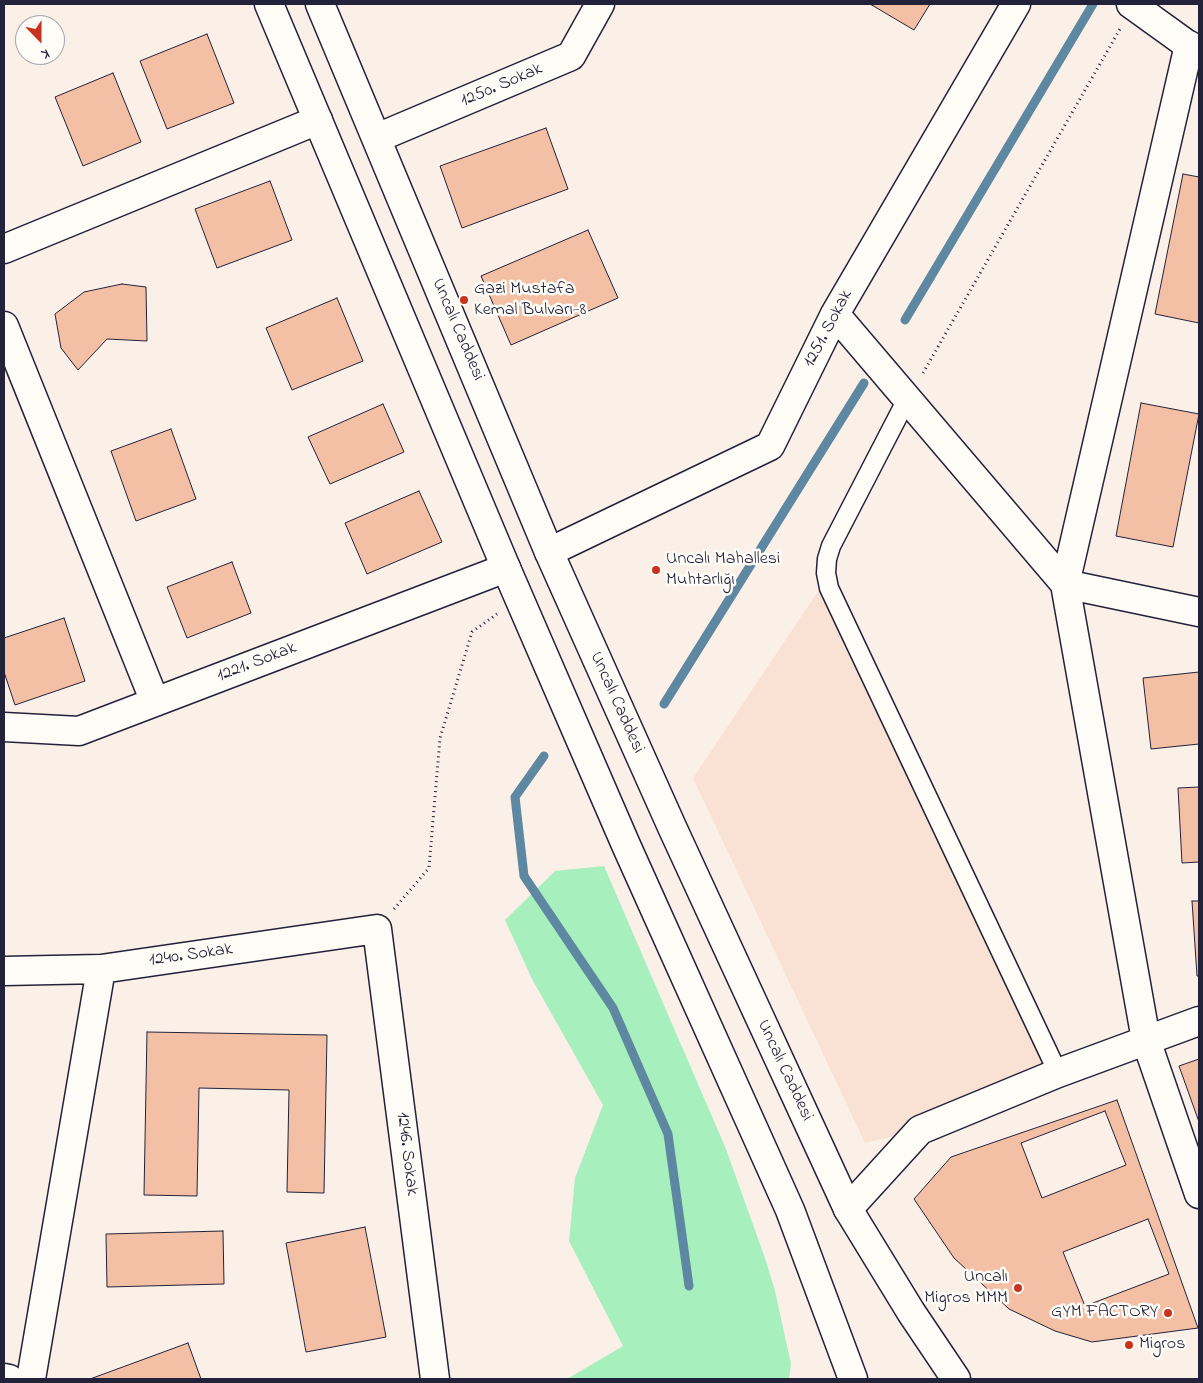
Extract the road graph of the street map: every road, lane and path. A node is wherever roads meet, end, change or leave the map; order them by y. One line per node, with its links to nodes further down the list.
1 (269, 4): 7 (street)
2 (320, 4): 8 (street, Uncalı Caddesi)
3 (600, 4): 8 (street, 1250. Sokak)
4 (1016, 4): 10 (street, 1251. Sokak)
5 (1132, 5): 6 (street); 12 (path)
6 (1194, 49): 15 (street)
7 (318, 120): 9 (street); 14 (street)
8 (377, 138): 13 (street, Uncalı Caddesi)
9 (4, 249)
10 (835, 314): 12 (street); 13 (street, 1251. Sokak)
11 (4, 326): 18 (street)
12 (907, 399): 15 (street); 25 (lane)
13 (549, 552): 27 (street, Uncalı Caddesi)
14 (506, 568): 18 (street, 1221. Sokak); 32 (street)
15 (1065, 584): 17 (street); 24 (street)
16 (499, 612): 20 (path)
17 (1199, 612)
18 (155, 702): 19 (street, 1221. Sokak)
19 (4, 728)
20 (377, 929): 21 (street, 1240. Sokak); 31 (street, 1246. Sokak)
21 (101, 969): 22 (street, 1240. Sokak); 30 (street)
22 (4, 972)
23 (1199, 1021): 24 (street)
24 (1146, 1040): 25 (street); 26 (street)
25 (1058, 1073): 27 (street)
26 (1199, 1194)
27 (848, 1208): 33 (street, Uncalı Caddesi)
28 (4, 1378): 29 (street)
29 (9, 1379)
30 (31, 1379)
31 (435, 1379)
32 (853, 1379)
33 (956, 1379)

